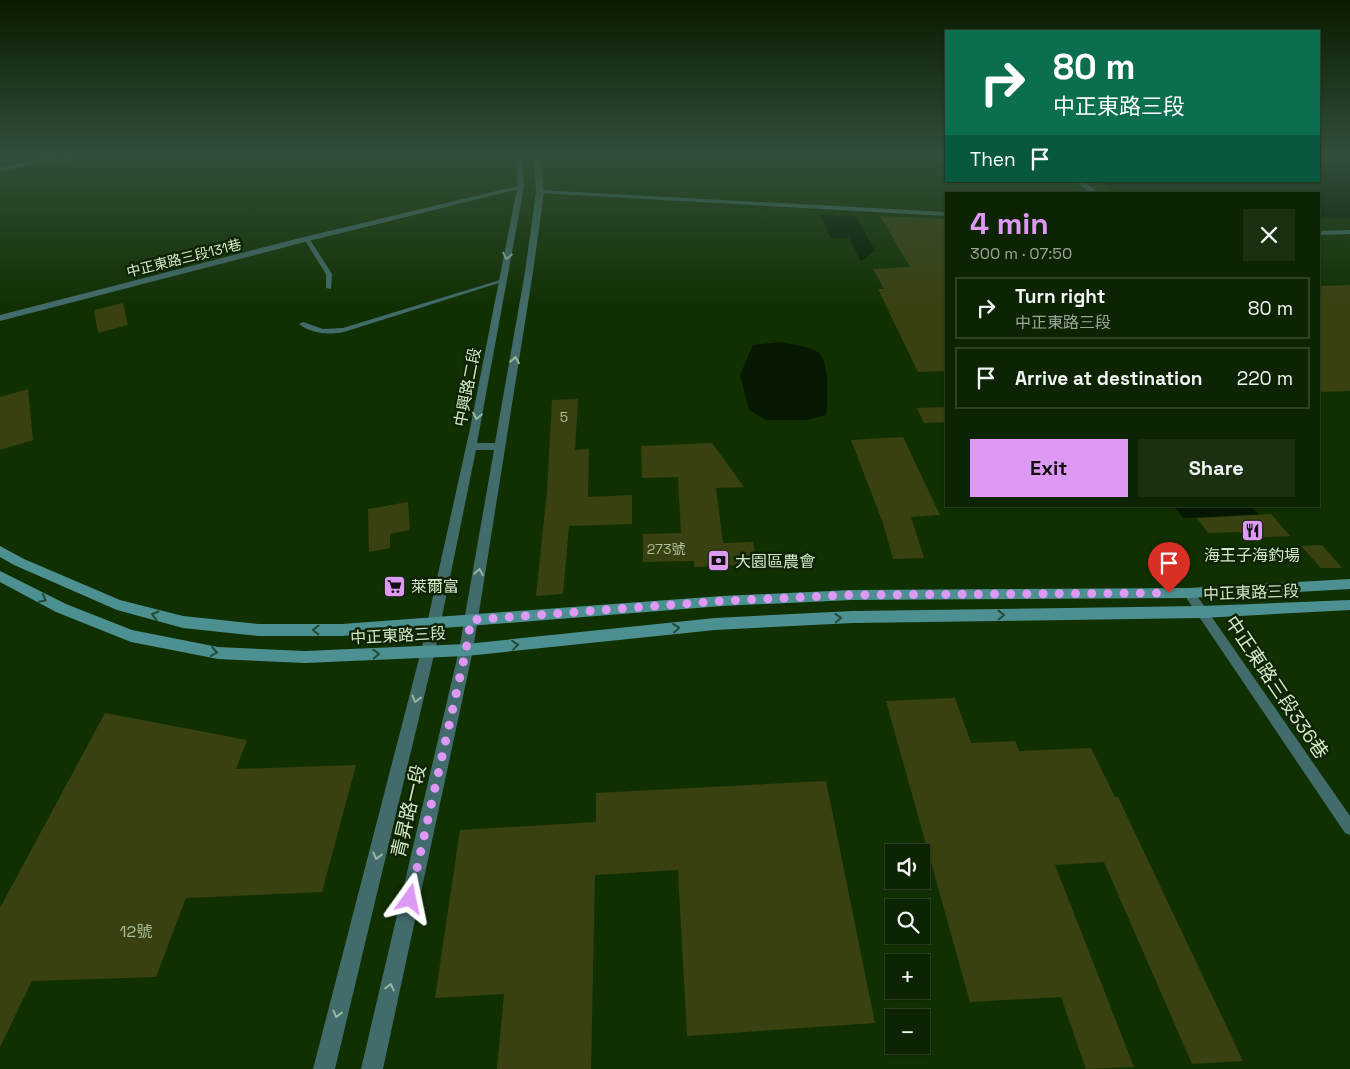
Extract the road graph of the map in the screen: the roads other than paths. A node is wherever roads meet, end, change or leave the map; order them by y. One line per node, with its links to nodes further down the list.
1 (443, 206): 8 (street, 中正東路三段131巷)
2 (517, 206): 9 (street, 中興路二段, one-way to 9)
3 (538, 206): 13 (street, one-way to 3)
4 (796, 206): 5 (street)
5 (945, 214)
6 (1350, 232): 7 (street)
7 (1320, 233)
8 (307, 239): 10 (lane); 11 (street, 中正東路三段131巷)
9 (502, 281): 12 (lane); 14 (street, 中興路二段, one-way to 14)
10 (329, 288)
11 (0, 318)
12 (303, 324)
13 (500, 446): 14 (street); 21 (street, one-way to 13)
14 (471, 447): 22 (street, 中興路二段)
15 (0, 551): 22 (main road, 中正東路三段, one-way to 15)
16 (2, 579): 24 (main road, 中正東路三段, one-way to 24)
17 (1350, 584): 18 (main road, 中正東路三段)
18 (1189, 593): 20 (lane, 中正東路三段336巷); 21 (main road, 中正東路三段)
19 (1350, 605): 20 (main road, 中正東路三段)
20 (1202, 612): 23 (main road, 中正東路三段, one-way to 20); 25 (lane, 中正東路三段336巷)
21 (471, 620): 22 (main road, 中正東路三段); 23 (street, 青昇路一段)
22 (434, 623): 24 (street, 青昇路一段)
23 (466, 650): 24 (main road, 中正東路三段); 27 (street, 青昇路一段, one-way to 23)
24 (428, 652): 26 (street, 青昇路一段, one-way to 26)
25 (1350, 828)
26 (324, 1069)
27 (372, 1069)

